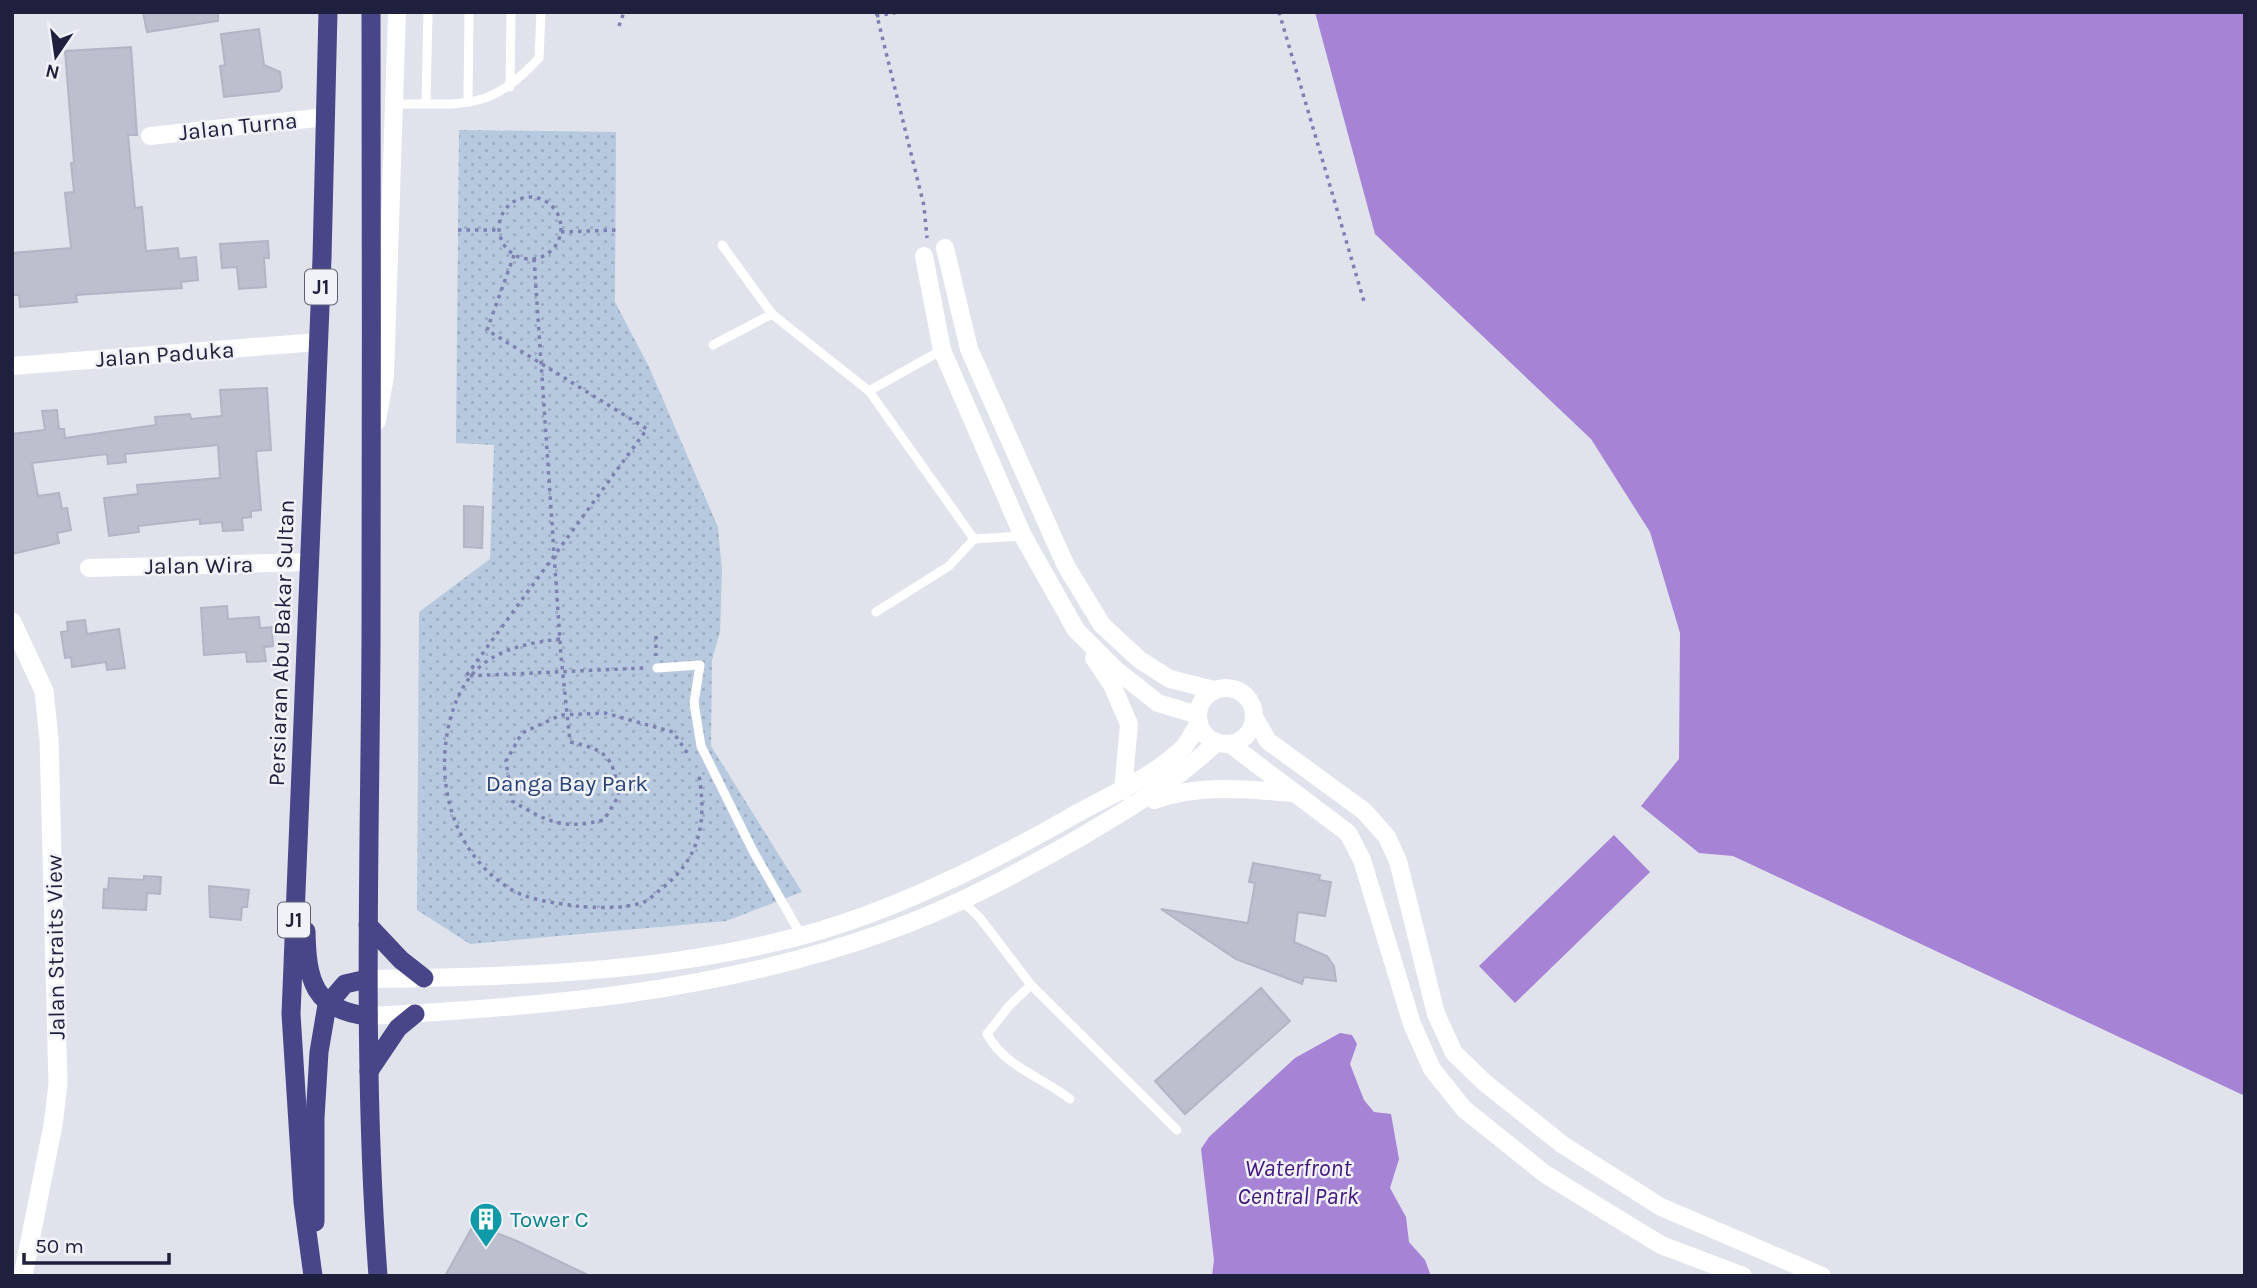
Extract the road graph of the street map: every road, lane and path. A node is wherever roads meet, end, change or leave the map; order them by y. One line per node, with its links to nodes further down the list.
1 (328, 12): 17 (highway, Persiaran Abu Bakar Sultan / J1)
2 (371, 12): 36 (highway)
3 (397, 12): 16 (street)
4 (428, 12): 15 (lane)
5 (469, 12): 14 (lane)
6 (511, 12): 13 (lane)
7 (541, 12): 13 (lane)
8 (624, 12): 12 (path)
9 (900, 12): 11 (path)
10 (1279, 12): 28 (path)
11 (876, 14): 26 (path)
12 (619, 26)
13 (510, 87): 14 (lane)
14 (468, 102): 15 (lane)
15 (426, 103): 16 (lane)
16 (393, 104): 36 (street)
17 (326, 117): 18 (street, Jalan Turna); 30 (highway, Persiaran Abu Bakar Sultan / J1)
18 (150, 136)
19 (458, 230): 20 (path)
20 (498, 230): 22 (path); 25 (path)
21 (615, 230): 22 (path)
22 (561, 232): 27 (path)
23 (722, 245): 29 (lane)
24 (945, 248): 49 (street)
25 (514, 255): 27 (path); 33 (path)
26 (924, 256): 32 (street)
27 (534, 259): 33 (path)
28 (1365, 305)
29 (772, 314): 31 (lane); 35 (lane)
30 (318, 342): 34 (street, Jalan Paduka); 40 (highway, Persiaran Abu Bakar Sultan / J1)
31 (713, 345)
32 (942, 350): 35 (lane); 37 (street)
33 (541, 362): 39 (path); 39 (path)
34 (12, 366)
35 (869, 391): 38 (lane)
36 (371, 462): 60 (highway)
37 (1023, 536): 38 (lane); 44 (street)
38 (974, 539): 42 (lane)
39 (554, 556): 46 (path); 48 (path)
40 (308, 562): 41 (street, Jalan Wira); 54 (highway, Persiaran Abu Bakar Sultan / J1)
41 (89, 568)
42 (876, 612)
43 (12, 622): 71 (street, Jalan Straits View)
44 (1076, 630): 51 (street); 56 (street)
45 (656, 636): 47 (path)
46 (560, 639): 48 (path); 55 (path)
47 (657, 668): 48 (path); 61 (lane)
48 (563, 672): 53 (path)
49 (1214, 690): 50 (street); 51 (street)
50 (1254, 717): 52 (street); 75 (street)
51 (1199, 719): 52 (street); 56 (street)
52 (1223, 743): 57 (street); 58 (street)
53 (691, 758)
54 (300, 762): 65 (highway); 72 (highway, Persiaran Abu Bakar Sultan / J1)
55 (698, 767)
56 (1123, 792): 61 (street)
57 (1292, 793): 58 (street); 74 (street)
58 (1135, 807): 59 (street)
59 (962, 901): 64 (lane); 66 (street)
60 (368, 925): 62 (highway); 63 (highway)
61 (801, 935): 62 (street)
62 (424, 978): 63 (street)
63 (367, 979): 65 (highway); 67 (highway)
64 (1031, 985): 69 (lane); 70 (lane)
65 (327, 1005): 67 (highway); 72 (highway)
66 (415, 1014): 67 (street); 68 (highway)
67 (368, 1016): 68 (highway)
68 (369, 1072): 73 (highway)
69 (1070, 1099)
70 (1177, 1130)
71 (23, 1276)
72 (313, 1276)
73 (378, 1276)
74 (1743, 1276)
75 (1822, 1276)

